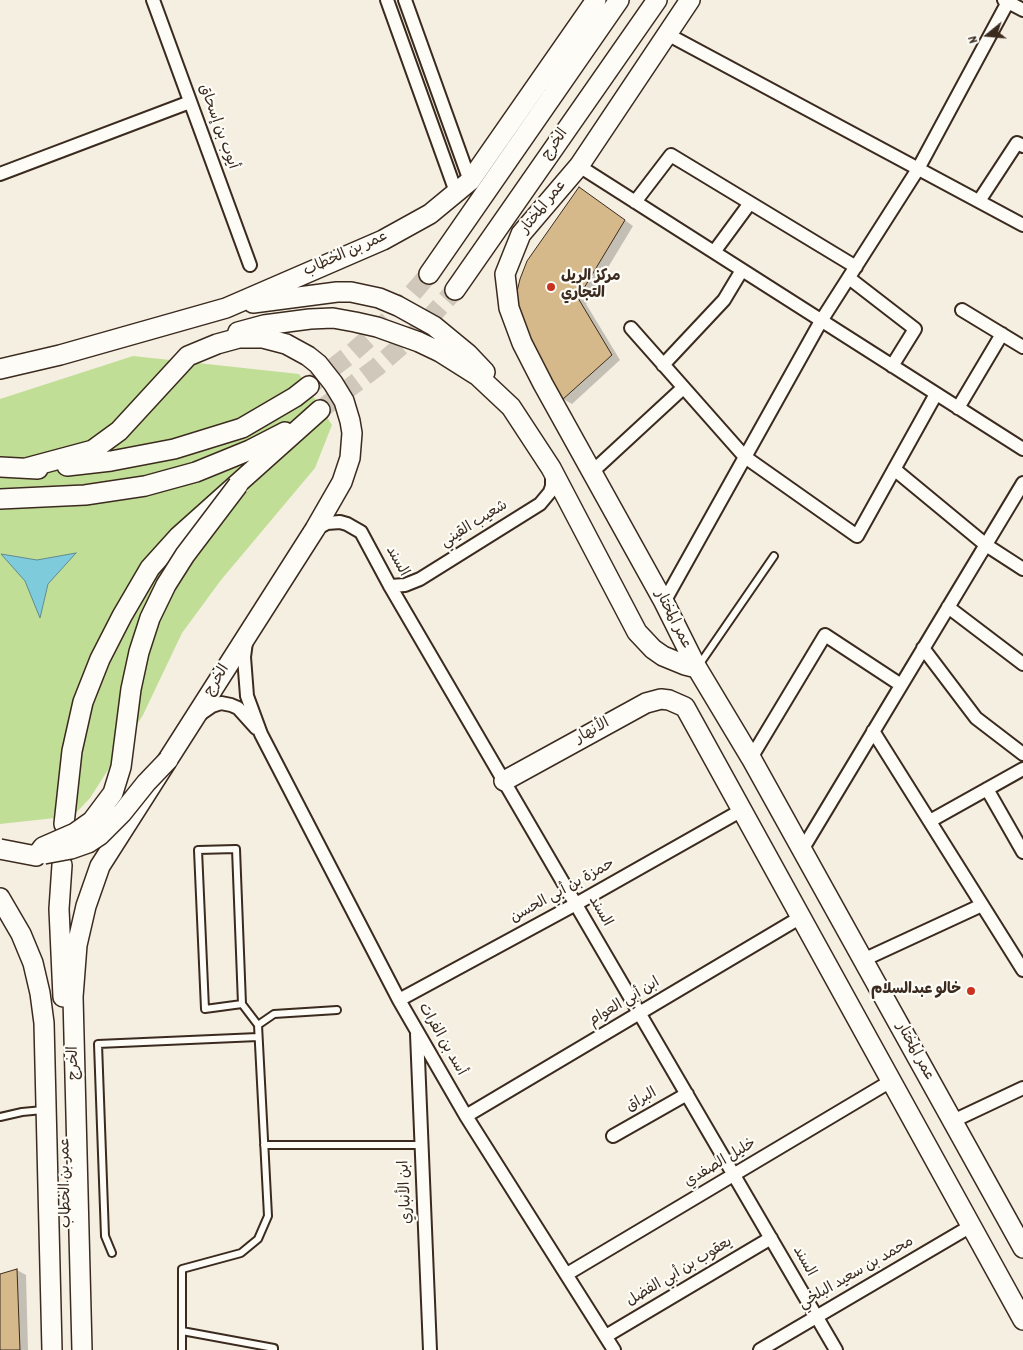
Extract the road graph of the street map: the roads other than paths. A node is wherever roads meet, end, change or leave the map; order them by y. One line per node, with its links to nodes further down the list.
1 (153, 0): 11 (street, أيوب بن إسحاق)
2 (387, 0): 16 (street)
3 (405, 0): 16 (street)
4 (596, 0): 16 (main road, عمر بن الخطاب)
5 (619, 0): 25 (main road, الخرج)
6 (657, 0): 27 (main road, الخرج)
7 (690, 0): 10 (main road, عمر المختار)
8 (1007, 1): 9 (street); 14 (street)
9 (1023, 10)
10 (668, 34): 13 (main road, عمر المختار); 14 (street)
11 (190, 102): 15 (street); 22 (street, أيوب بن إسحاق)
12 (1023, 146): 17 (street)
13 (579, 166): 18 (street); 49 (main road, عمر المختار)
14 (918, 168): 17 (street); 23 (street)
15 (0, 174)
16 (463, 186): 28 (main road, عمر بن الخطاب)
17 (979, 201): 20 (street)
18 (635, 202): 19 (street); 21 (street)
19 (750, 203): 21 (street); 23 (street)
20 (1023, 225)
21 (714, 252): 24 (street)
22 (250, 265)
23 (856, 267): 26 (street)
24 (742, 270): 30 (street); 35 (street)
25 (429, 274)
26 (849, 278): 30 (street); 36 (street)
27 (455, 290)
28 (226, 308): 37 (main road, عمر بن الخطاب); 41 (main road)
29 (962, 310): 32 (street)
30 (821, 321): 36 (street); 44 (street)
31 (631, 328): 35 (street)
32 (1002, 334): 33 (street); 42 (street)
33 (1023, 347)
34 (188, 356): 41 (main road); 46 (main road, الخرج); 53 (main road, الخرج)
35 (663, 365): 39 (street)
36 (892, 366): 40 (street)
37 (0, 367)
38 (309, 386): 46 (main road)
39 (683, 388): 44 (street); 49 (street)
40 (936, 394): 42 (street); 48 (street)
41 (511, 407): 47 (main road)
42 (958, 408): 43 (street)
43 (1023, 449)
44 (745, 457): 48 (street); 58 (street)
45 (0, 467): 46 (main road)
46 (26, 468)
47 (551, 468): 57 (street, شعيب القيني); 63 (main road)
48 (894, 469): 54 (street)
49 (592, 472): 58 (main road, عمر المختار)
50 (1023, 483): 54 (street)
51 (238, 485): 52 (main road); 76 (main road); 80 (main road, bridge)
52 (0, 499)
53 (315, 529): 57 (street, السند); 60 (main road, الخرج)
54 (986, 545): 56 (street); 59 (street)
55 (774, 556): 63 (lane)
56 (1023, 569)
57 (390, 586): 72 (street, السند)
58 (664, 602): 63 (main road, عمر المختار)
59 (948, 606): 61 (street); 62 (street)
60 (247, 636): 65 (main road, الخرج); 67 (street, أسد بن الفرات)
61 (923, 648): 64 (street); 68 (street)
62 (1023, 664)
63 (697, 668): 69 (main road, عمر المختار)
64 (901, 684): 66 (street); 69 (street)
65 (195, 718): 67 (street, أسد بن الفرات); 70 (main road, الخرج)
66 (873, 731): 75 (street); 78 (street)
67 (261, 734): 88 (street, أسد بن الفرات)
68 (1023, 754)
69 (751, 758): 78 (main road, عمر المختار)
70 (168, 760): 80 (main road, bridge); 117 (main road, الخرج)
71 (1023, 769): 73 (street)
72 (504, 781): 74 (main road, الأنهار); 83 (street, السند)
73 (986, 789): 75 (street); 79 (street)
74 (742, 810): 83 (street, حمزة بن أبي الحسن); 85 (main road)
75 (930, 821): 84 (street)
76 (64, 824)
77 (0, 849): 80 (main road, bridge)
78 (802, 850): 86 (main road, عمر المختار)
79 (1023, 852)
80 (36, 856)
81 (62, 865): 116 (main road, عمر بن الخطاب)
82 (0, 898): 98 (main road)
83 (576, 904): 88 (street, حمزة بن أبي الحسن); 91 (street, السند)
84 (982, 905): 86 (street); 87 (street)
85 (801, 917): 91 (street, ابن أبي العوام); 95 (main road)
86 (863, 960): 101 (main road, عمر المختار)
87 (1023, 970)
88 (399, 1000): 93 (street, أسد بن الفرات)
89 (242, 1004): 89 (lane); 92 (lane)
90 (337, 1010): 92 (lane)
91 (640, 1013): 97 (street, السند); 99 (street, ابن أبي العوام)
92 (258, 1025): 94 (lane)
93 (417, 1032): 99 (street, أسد بن الفرات); 104 (street, ابن الأنباري)
94 (258, 1037): 103 (lane); 109 (lane)
95 (891, 1082): 105 (street, خليل الصفدي); 106 (main road)
96 (1023, 1088): 101 (street)
97 (687, 1094): 102 (street, البراق); 105 (street, السند)
98 (46, 1110): 100 (lane); 115 (main road)
99 (466, 1116): 110 (street, أسد بن الفرات)
100 (0, 1118)
101 (953, 1121): 108 (main road, عمر المختار)
102 (613, 1136)
103 (264, 1145): 104 (lane); 113 (lane)
104 (421, 1145): 120 (street, ابن الأنباري)
105 (734, 1175): 107 (street, السند); 110 (street, خليل الصفدي)
106 (971, 1226): 111 (street, محمد بن سعيد البلخي); 112 (main road)
107 (771, 1238): 111 (street, السند); 114 (street, يعقوب بن أبي الفضل)
108 (1023, 1248)
109 (112, 1253)
110 (567, 1274): 114 (street, أسد بن الفرات)
111 (816, 1317): 122 (street, محمد بن سعيد البلخي); 123 (street, السند)
112 (1023, 1320)
113 (182, 1331): 118 (lane); 119 (lane)
114 (606, 1336): 121 (street, أسد بن الفرات)
115 (52, 1350)
116 (77, 1350)
117 (82, 1350)
118 (182, 1350)
119 (274, 1350)
120 (430, 1350)
121 (614, 1350)
122 (760, 1350)
123 (836, 1350)

